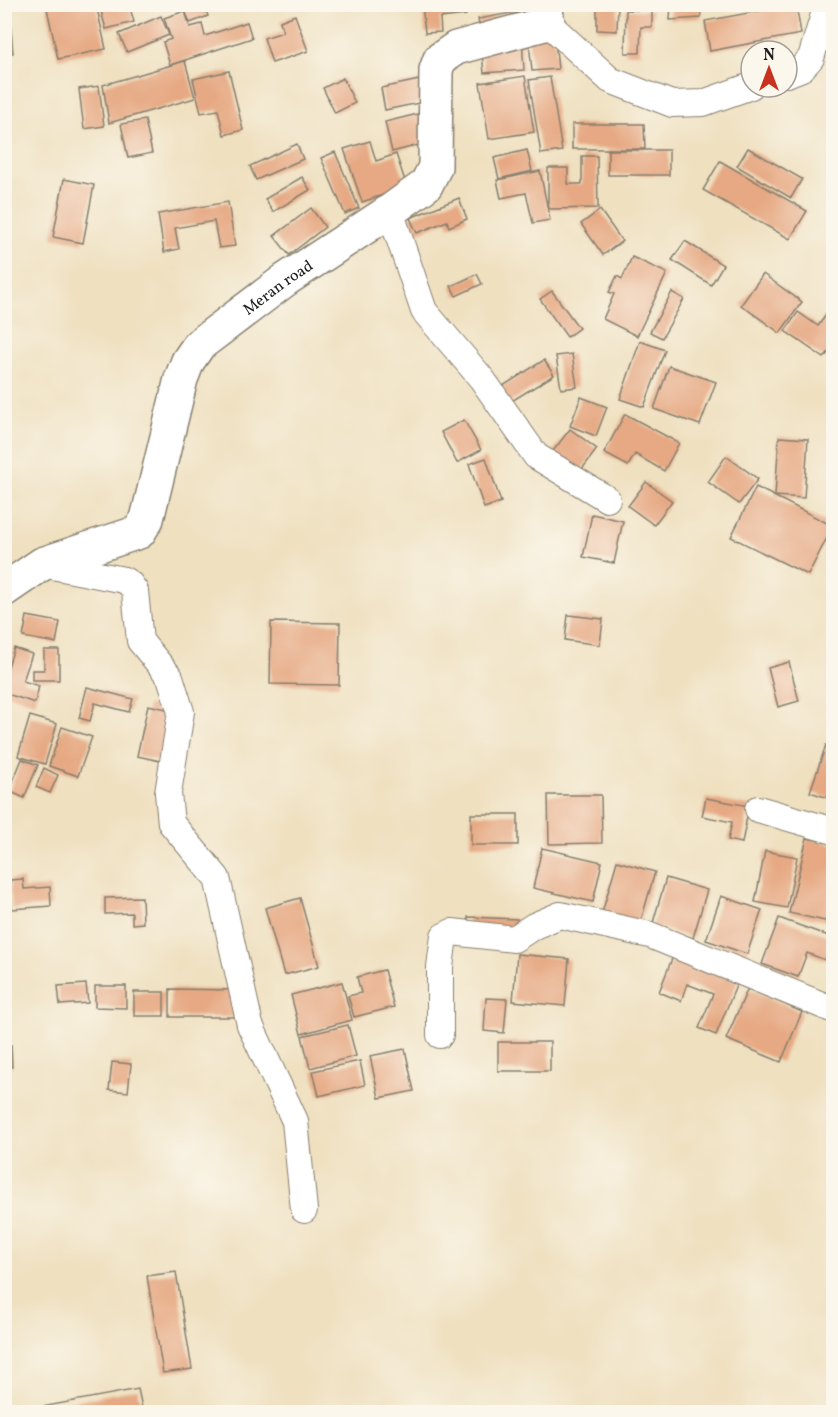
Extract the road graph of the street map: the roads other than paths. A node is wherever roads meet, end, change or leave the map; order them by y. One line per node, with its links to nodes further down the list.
1 (546, 14): 4 (street); 5 (street, Meran road)
2 (823, 18): 3 (street)
3 (799, 69)
4 (739, 90)
5 (390, 211): 6 (street); 7 (street, Meran road)
6 (607, 499)
7 (19, 576): 12 (street)
8 (758, 809): 9 (street)
9 (834, 831)
10 (834, 1010): 11 (street)
11 (440, 1035)
12 (304, 1210)

